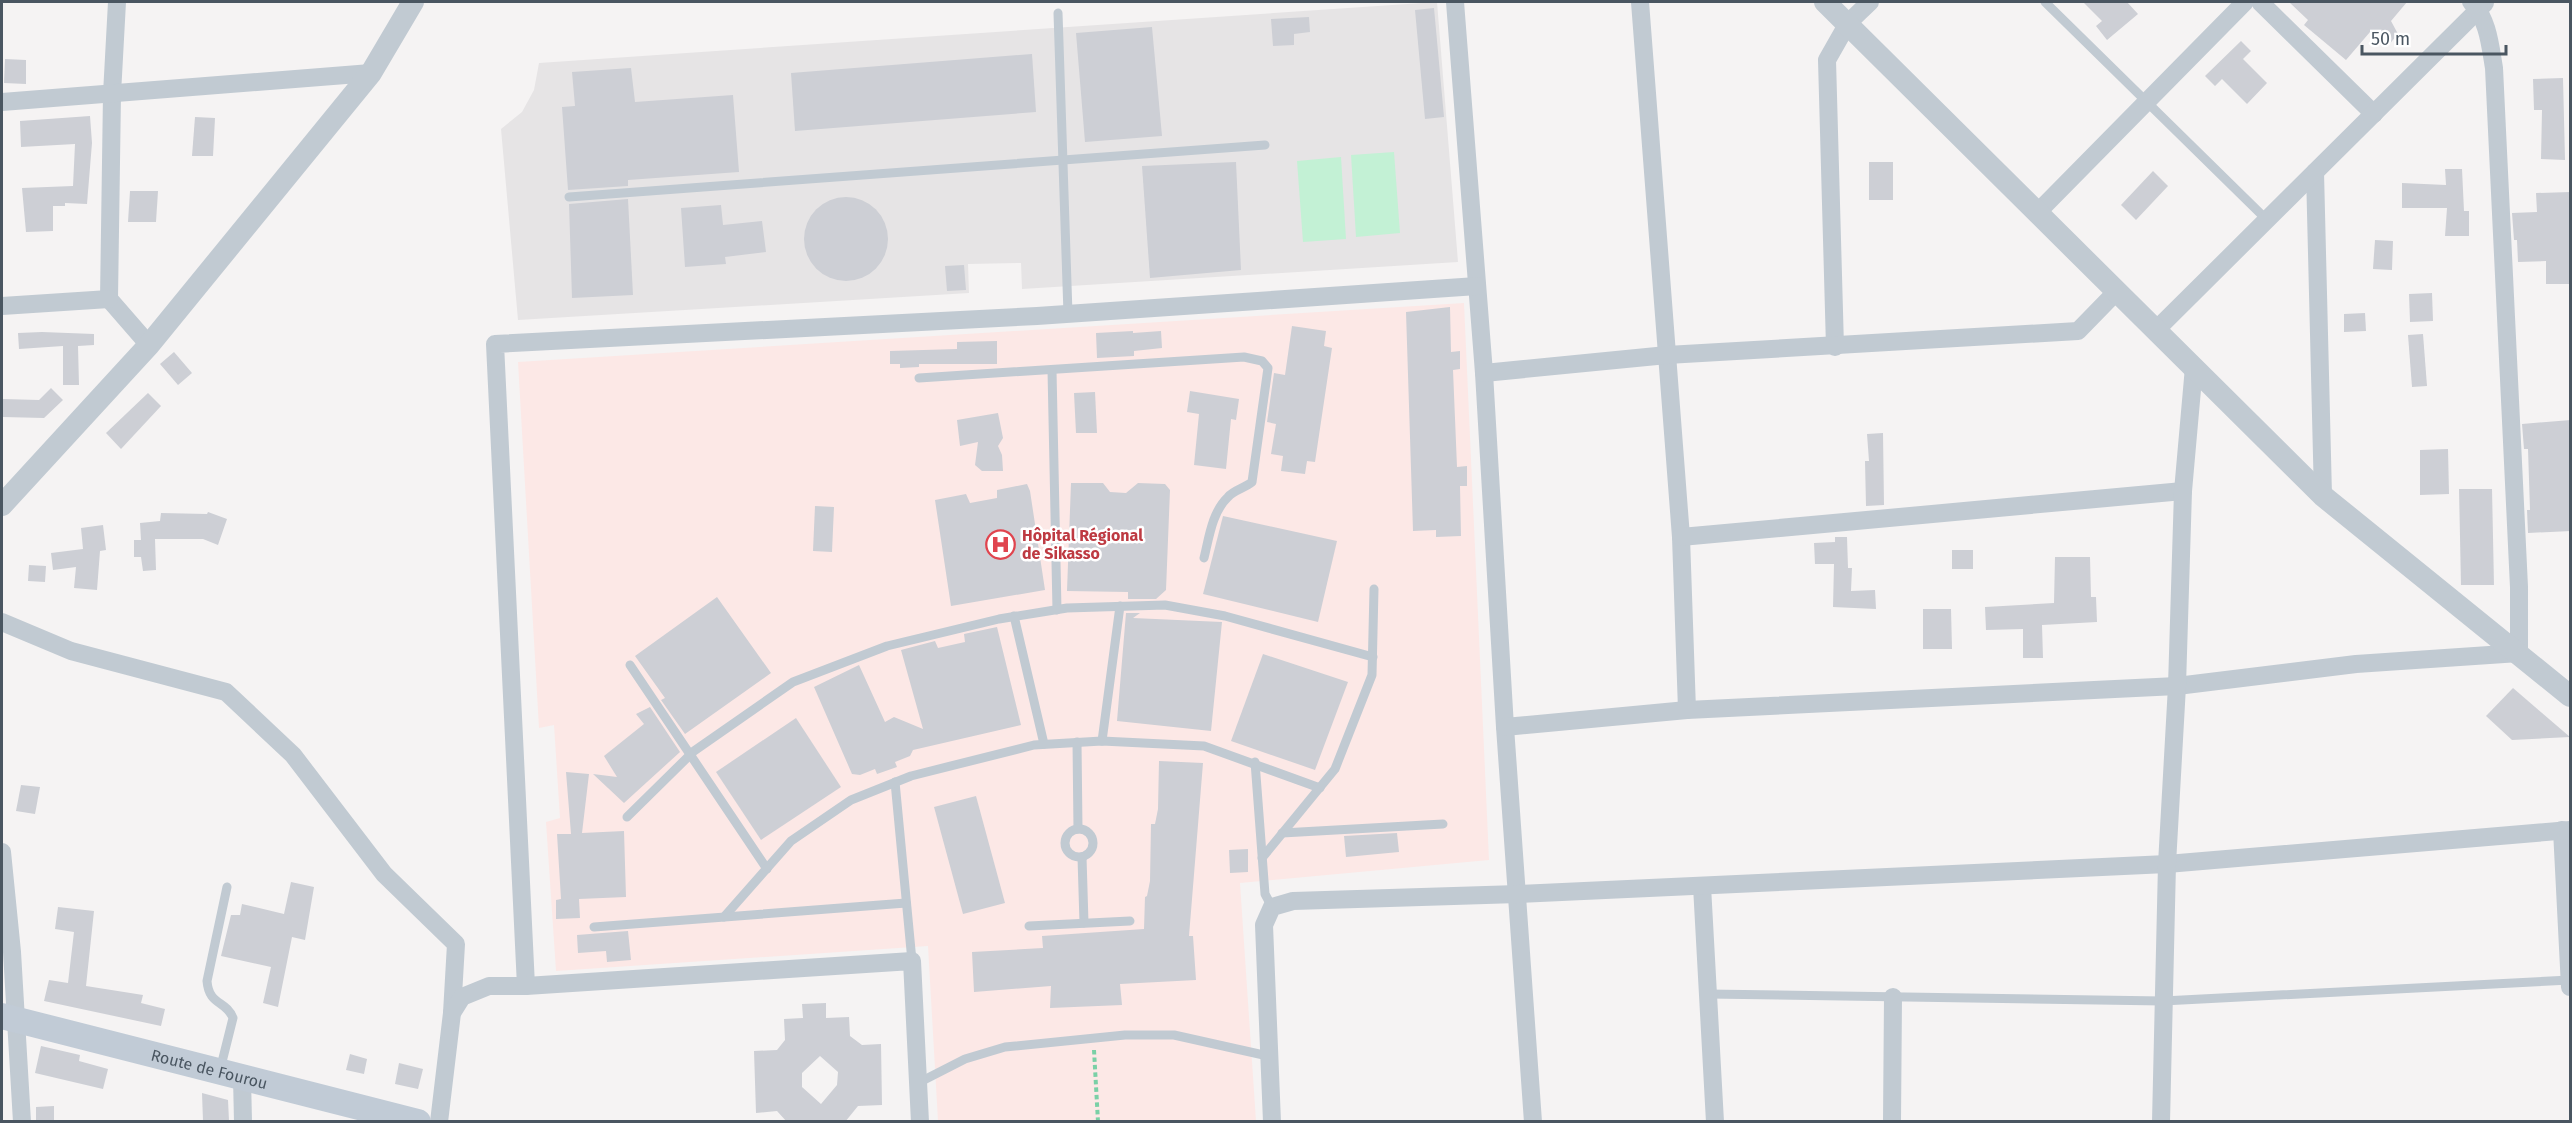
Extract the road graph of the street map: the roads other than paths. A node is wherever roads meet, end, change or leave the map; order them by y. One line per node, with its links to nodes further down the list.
1 (117, 2): 14 (street)
2 (413, 2): 13 (street)
3 (1455, 2): 24 (street)
4 (1640, 2): 32 (street)
5 (1825, 2): 12 (street)
6 (1870, 2): 12 (street)
7 (2045, 2): 16 (lane)
8 (2245, 2): 16 (street)
9 (2260, 2): 17 (street)
10 (2479, 4): 17 (street); 47 (street)
11 (1058, 13): 19 (lane)
12 (1848, 23): 22 (street); 31 (street)
13 (371, 73): 14 (street); 30 (street)
14 (112, 94): 15 (street); 26 (street)
15 (2, 102)
16 (2147, 102): 22 (street); 23 (lane)
17 (2374, 114): 20 (street)
18 (1265, 145): 19 (lane)
19 (1063, 160): 21 (lane); 28 (lane)
20 (2315, 172): 23 (street); 38 (street)
21 (569, 197)
22 (2038, 212): 25 (street)
23 (2266, 219): 29 (street)
24 (1477, 286): 28 (street); 35 (street)
25 (2117, 291): 29 (street); 31 (street)
26 (109, 299): 27 (street); 30 (street)
27 (2, 306)
28 (1068, 314): 83 (street)
29 (2156, 330): 33 (street)
30 (149, 345): 39 (street)
31 (1835, 347): 32 (street)
32 (1666, 355): 35 (street); 40 (street)
33 (2194, 367): 37 (street); 38 (street)
34 (1052, 370): 36 (lane); 41 (lane); 44 (lane)
35 (1484, 373): 53 (street)
36 (919, 378)
37 (2183, 491): 40 (street); 50 (street)
38 (2323, 496): 47 (street)
39 (2, 505)
40 (1681, 537): 52 (street)
41 (1204, 558)
42 (1374, 589): 48 (lane)
43 (1120, 606): 44 (lane); 48 (lane); 54 (lane)
44 (1057, 610): 45 (lane)
45 (1014, 616): 56 (lane); 57 (lane)
46 (2, 622): 88 (street)
47 (2520, 653): 50 (street); 51 (street)
48 (1372, 657): 60 (lane)
49 (630, 665): 57 (lane)
50 (2177, 686): 52 (street); 69 (street)
51 (2571, 696)
52 (1687, 710): 53 (street)
53 (1505, 727): 73 (street)
54 (1102, 741): 55 (lane); 58 (lane)
55 (1077, 742): 56 (lane); 63 (lane)
56 (1044, 744): 59 (lane)
57 (690, 755): 61 (lane); 70 (lane)
58 (1255, 762): 60 (lane); 68 (lane)
59 (895, 782): 70 (lane); 74 (lane)
60 (1320, 788): 65 (lane)
61 (627, 817)
62 (1443, 824): 65 (lane)
63 (1078, 829): 67 (lane); 67 (lane)
64 (2566, 830): 69 (street); 82 (street)
65 (1282, 833): 68 (lane)
66 (2, 852): 89 (street)
67 (1082, 857): 78 (lane)
68 (1262, 858): 75 (lane)
69 (2167, 864): 71 (street); 87 (street)
70 (767, 869): 76 (lane)
71 (1702, 886): 73 (street); 85 (street)
72 (227, 887): 91 (lane)
73 (1518, 894): 75 (street); 99 (street)
74 (906, 903): 76 (lane); 81 (lane)
75 (1272, 907): 90 (street)
76 (724, 917): 80 (lane)
77 (1130, 921): 78 (lane)
78 (1084, 923): 79 (lane)
79 (1029, 926)
80 (594, 927)
81 (912, 961): 83 (street); 92 (street)
82 (2570, 980): 84 (street); 87 (lane)
83 (526, 986): 88 (street)
84 (2571, 987)
85 (1707, 994): 86 (lane); 100 (street)
86 (1893, 997): 87 (lane); 101 (street)
87 (2163, 1001): 102 (street)
88 (452, 1013): 96 (street)
89 (9, 1018): 91 (main road, Route de Fourou); 93 (street)
90 (1268, 1056): 92 (lane); 98 (street)
91 (231, 1074): 94 (street); 95 (main road, Route de Fourou)
92 (918, 1083): 97 (street)
93 (22, 1122)
94 (243, 1122)
95 (418, 1122)
96 (439, 1122)
97 (920, 1122)
98 (1272, 1122)
99 (1533, 1122)
100 (1715, 1122)
101 (1892, 1122)
102 (2160, 1122)

